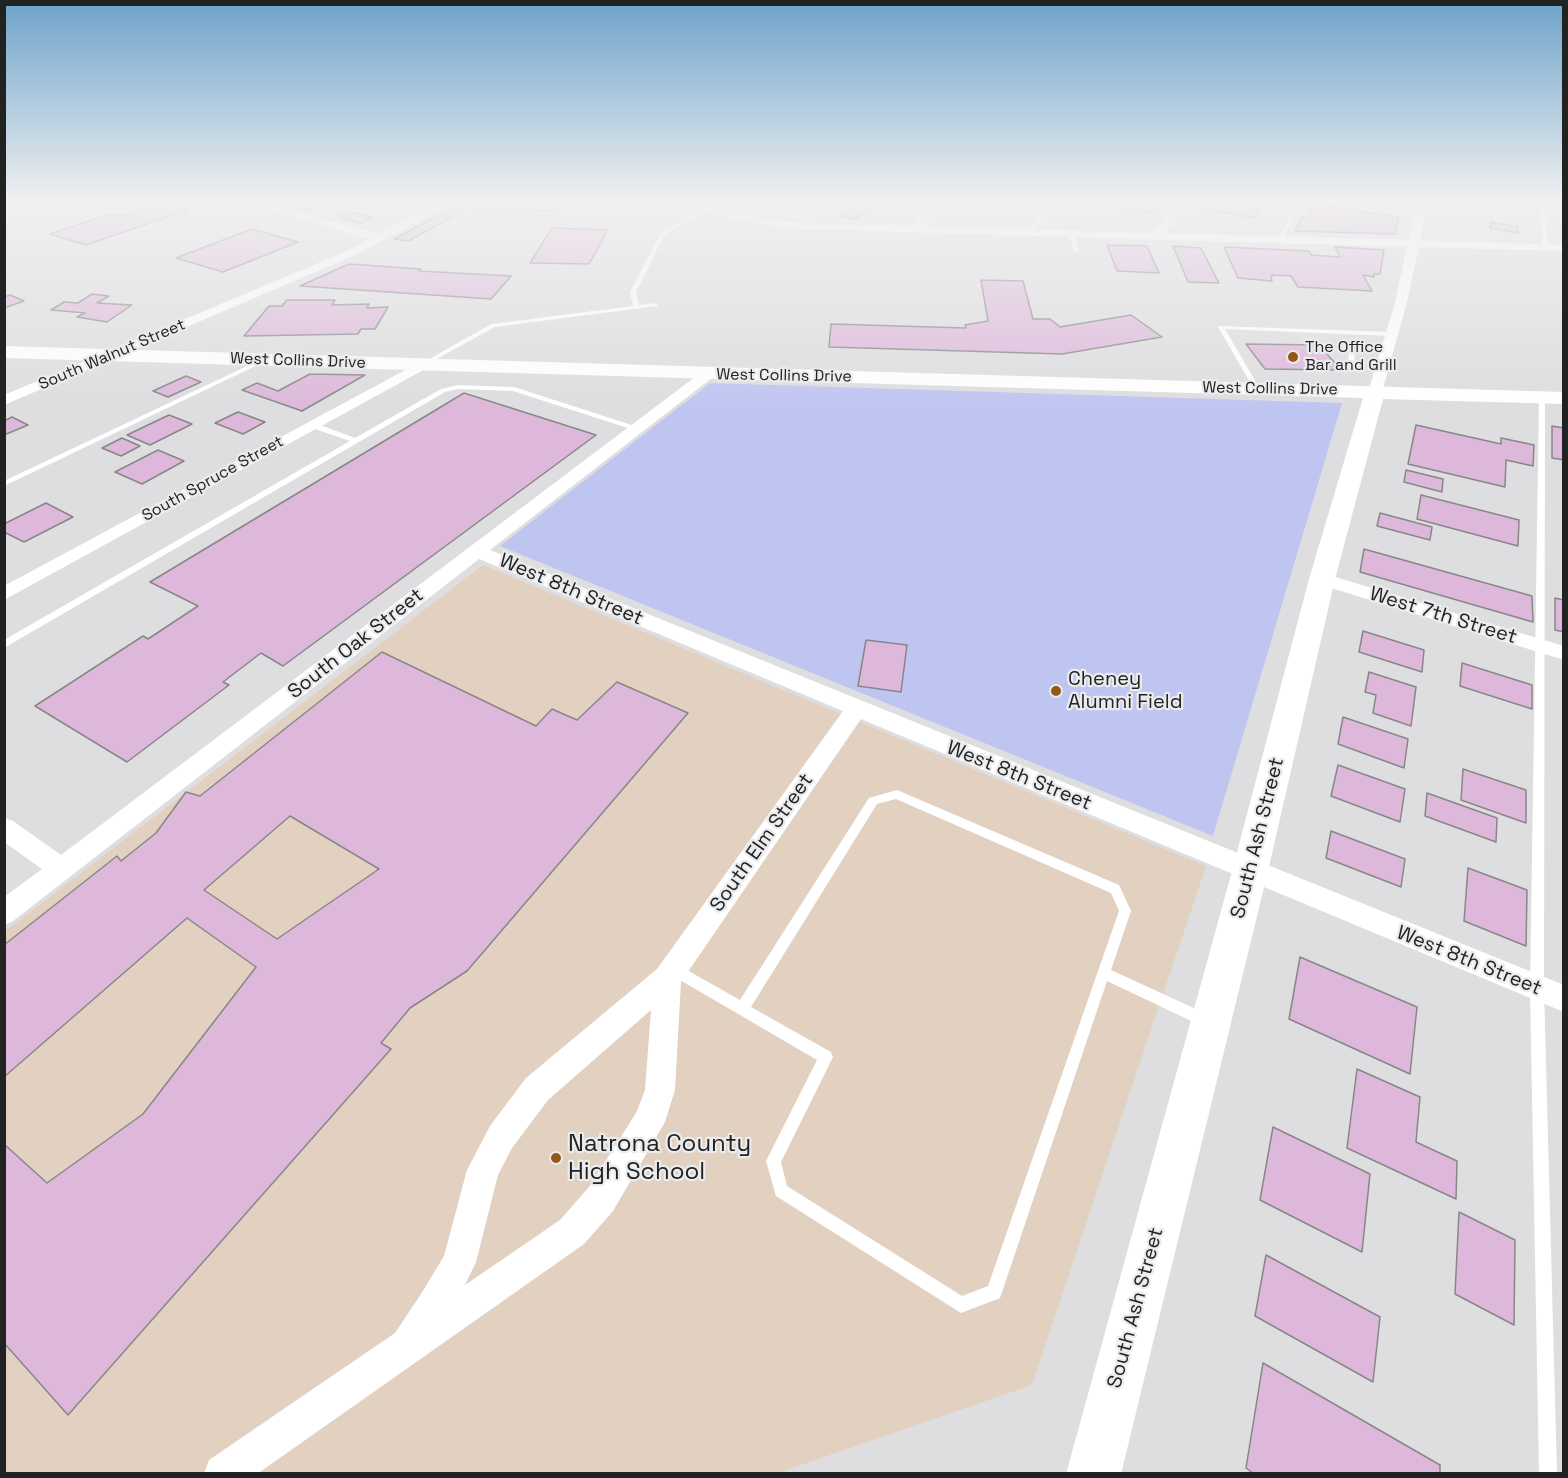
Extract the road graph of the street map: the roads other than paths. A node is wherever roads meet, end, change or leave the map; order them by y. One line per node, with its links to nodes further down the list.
1 (309, 271): 9 (street, South Walnut Street)
2 (644, 271): 5 (lane)
3 (1406, 271): 6 (street, South Ash Street)
4 (655, 305): 5 (lane)
5 (636, 307): 11 (lane)
6 (1391, 334): 8 (street, South Ash Street); 14 (lane)
7 (4, 352): 9 (main road, West Collins Drive)
8 (1386, 352): 13 (street, South Ash Street); 13 (lane)
9 (113, 356): 10 (main road, West Collins Drive); 17 (street, South Walnut Street)
10 (264, 360): 11 (main road, West Collins Drive); 21 (lane)
11 (422, 365): 12 (main road, West Collins Drive); 18 (street, South Spruce Street)
12 (708, 374): 14 (main road, West Collins Drive); 19 (street, South Oak Street)
13 (1363, 380): 14 (main road, West Collins Drive); 15 (main road, West Collins Drive); 23 (main road, South Ash Street)
14 (1257, 389)
15 (1542, 398): 16 (main road, West Collins Drive); 26 (lane)
16 (1563, 398)
17 (4, 401)
18 (312, 425): 20 (lane); 24 (street, South Spruce Street)
19 (638, 428): 20 (lane); 22 (street, South Oak Street)
20 (356, 441): 25 (lane)
21 (4, 484)
22 (476, 551): 28 (street, West 8th Street); 30 (street, South Oak Street)
23 (1322, 579): 26 (street, West 7th Street); 31 (main road, South Ash Street)
24 (9, 586)
25 (4, 645)
26 (1540, 646): 27 (street, West 7th Street); 35 (lane)
27 (1563, 653)
28 (856, 709): 31 (street, West 8th Street); 33 (street, South Elm Street)
29 (4, 828): 30 (street)
30 (62, 869): 32 (street, South Oak Street)
31 (1250, 871): 35 (street, West 8th Street); 38 (main road, South Ash Street)
32 (4, 913)
33 (670, 973): 37 (lane); 39 (street, South Elm Street); 39 (street, South Elm Street)
34 (1103, 974): 37 (lane); 37 (lane); 38 (lane)
35 (1537, 988): 36 (street, West 8th Street); 42 (lane)
36 (1563, 999)
37 (742, 1009)
38 (1210, 1023): 41 (main road, South Ash Street)
39 (407, 1347): 40 (street, South Elm Street)
40 (223, 1473)
41 (1093, 1473)
42 (1548, 1473)

